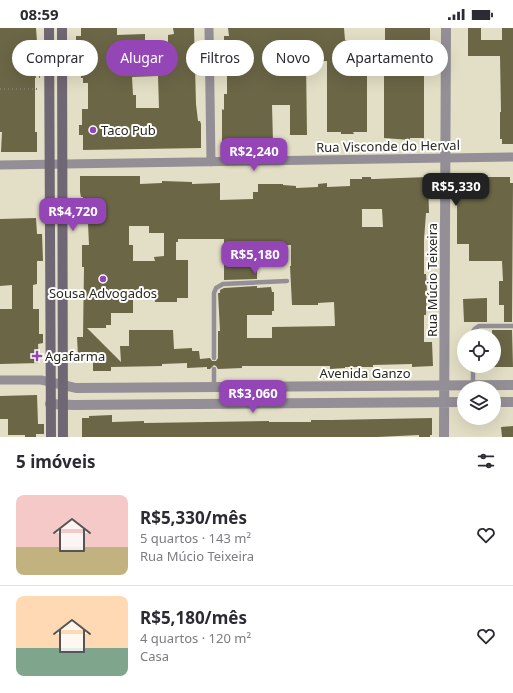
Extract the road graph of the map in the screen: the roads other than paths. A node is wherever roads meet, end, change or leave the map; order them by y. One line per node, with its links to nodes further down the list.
1 (49, 28): 9 (main road)
2 (62, 28): 10 (main road)
3 (209, 28): 7 (street)
4 (446, 28): 6 (street, Rua Múcio Teixeira)
5 (513, 157): 6 (street, Rua Visconde do Herval)
6 (445, 158): 7 (street, Rua Visconde do Herval); 23 (street, Rua Múcio Teixeira)
7 (212, 162): 10 (street, Rua Visconde do Herval)
8 (0, 165): 9 (street)
9 (50, 169): 10 (main road); 15 (main road)
10 (62, 169): 16 (main road)
11 (287, 281): 14 (lane)
12 (513, 326): 13 (lane)
13 (474, 329)
14 (214, 358)
15 (50, 365): 16 (main road); 19 (main road)
16 (62, 365): 20 (main road)
17 (214, 369): 25 (lane)
18 (0, 380): 19 (street)
19 (50, 382): 20 (street, Avenida Ganzo); 32 (main road)
20 (62, 385): 25 (street, Avenida Ganzo); 33 (main road)
21 (501, 385): 22 (street, Avenida Ganzo)
22 (513, 385)
23 (444, 386): 24 (street, Avenida Ganzo); 26 (street, Avenida Ganzo); 27 (street, Rua Múcio Teixeira)
24 (457, 386)
25 (214, 387): 26 (street, Avenida Ganzo)
26 (255, 387): 31 (street)
27 (444, 402): 28 (street); 31 (street); 36 (street, Rua Múcio Teixeira)
28 (457, 402)
29 (501, 402): 30 (street)
30 (513, 402)
31 (255, 403): 33 (street)
32 (50, 404): 33 (street); 34 (main road)
33 (63, 404): 35 (main road)
34 (50, 437)
35 (63, 437)
36 (444, 437)

